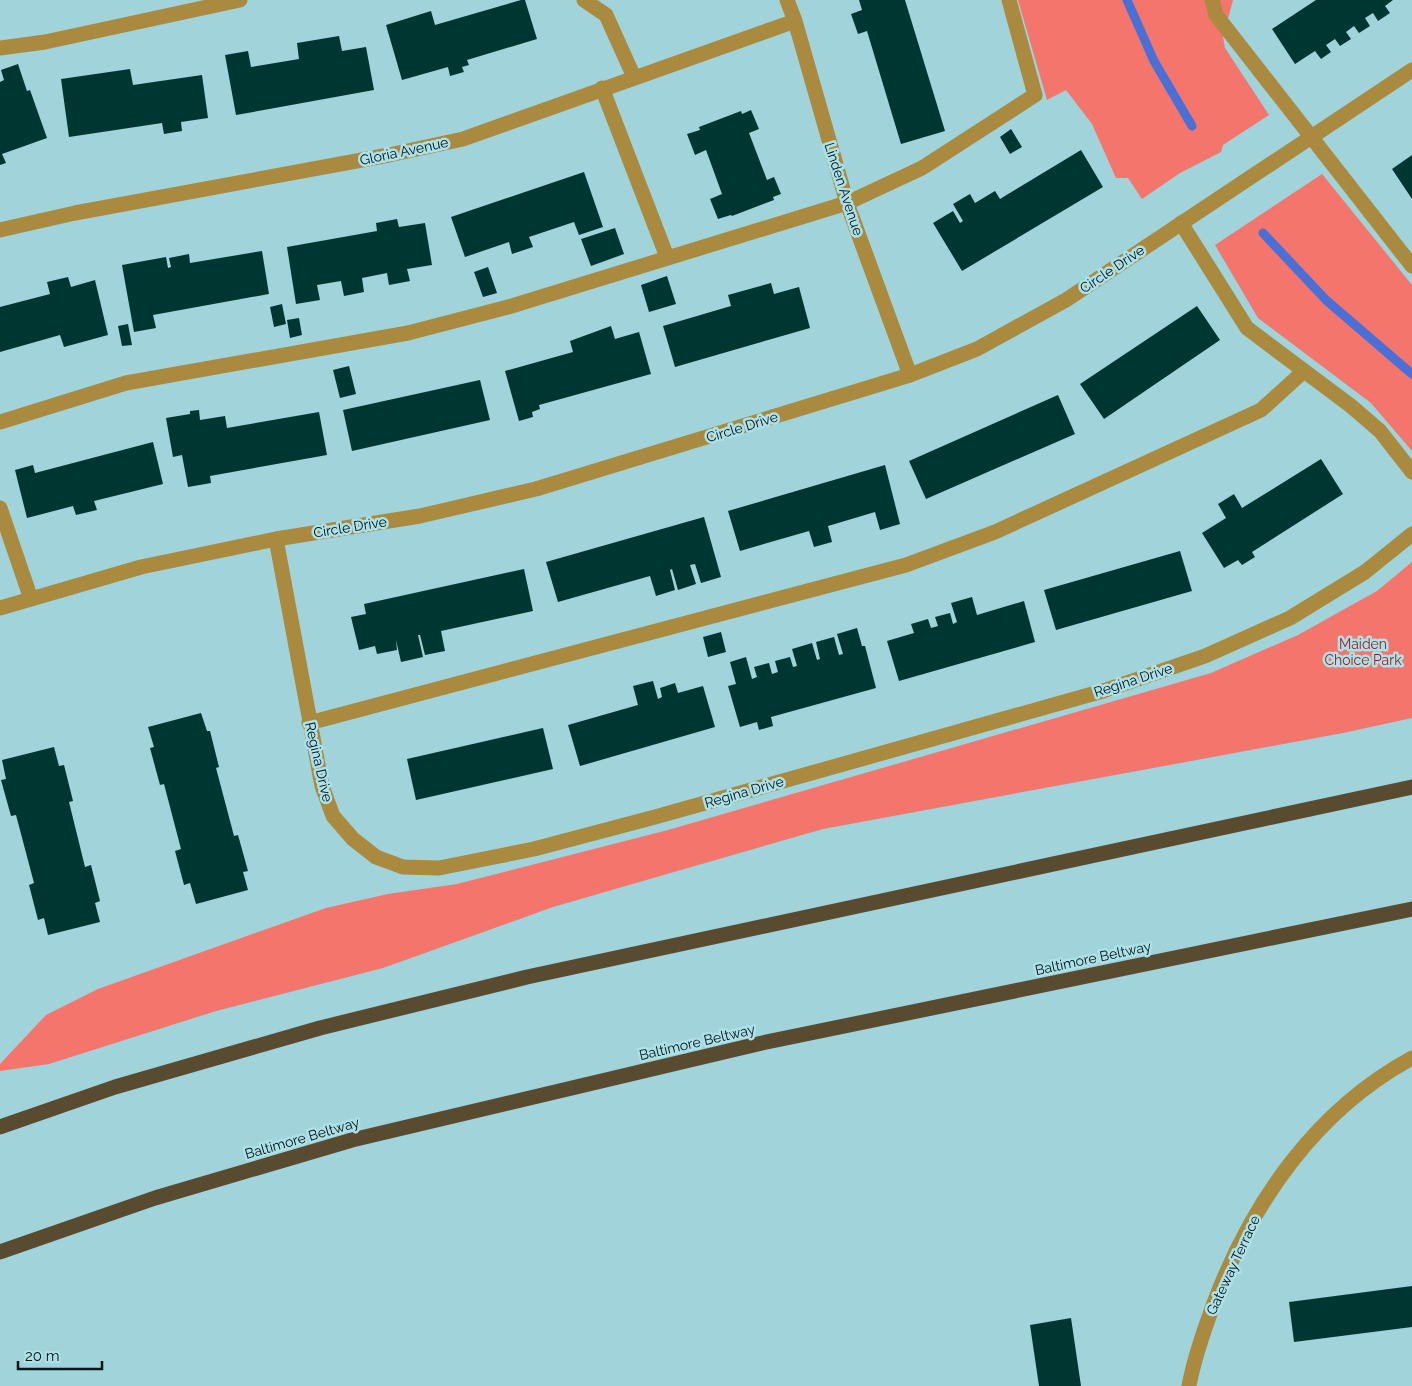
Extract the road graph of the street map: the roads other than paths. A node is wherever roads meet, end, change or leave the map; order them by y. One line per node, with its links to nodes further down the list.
1 (240, 0): 7 (street)
2 (584, 0): 9 (street)
3 (787, 0): 6 (street, Linden Avenue)
4 (1009, 0): 12 (street)
5 (1212, 0): 11 (street)
6 (795, 21): 9 (street, Gloria Avenue); 12 (street, Linden Avenue)
7 (0, 48)
8 (1412, 70): 11 (street, Circle Drive)
9 (634, 77): 10 (street, Gloria Avenue)
10 (602, 88): 14 (street, Gloria Avenue); 15 (street)
11 (1310, 138): 13 (street, Circle Drive); 16 (street)
12 (847, 203): 15 (street); 18 (street, Linden Avenue)
13 (1181, 223): 17 (street); 18 (street, Circle Drive)
14 (0, 230)
15 (667, 257): 19 (street)
16 (1412, 266)
17 (1304, 371): 20 (street); 26 (street)
18 (910, 375): 23 (street, Circle Drive)
19 (0, 422)
20 (1412, 472)
21 (0, 508): 24 (street)
22 (1412, 534): 26 (street, Regina Drive)
23 (276, 539): 24 (street, Circle Drive); 26 (street, Regina Drive)
24 (31, 599): 25 (street, Circle Drive)
25 (0, 608)
26 (309, 723)
27 (1412, 786): 30 (highway)
28 (1412, 908): 31 (highway, Baltimore Beltway)
29 (1412, 1058): 32 (street, Gateway Terrace)
30 (0, 1126)
31 (0, 1252)
32 (1189, 1386)

